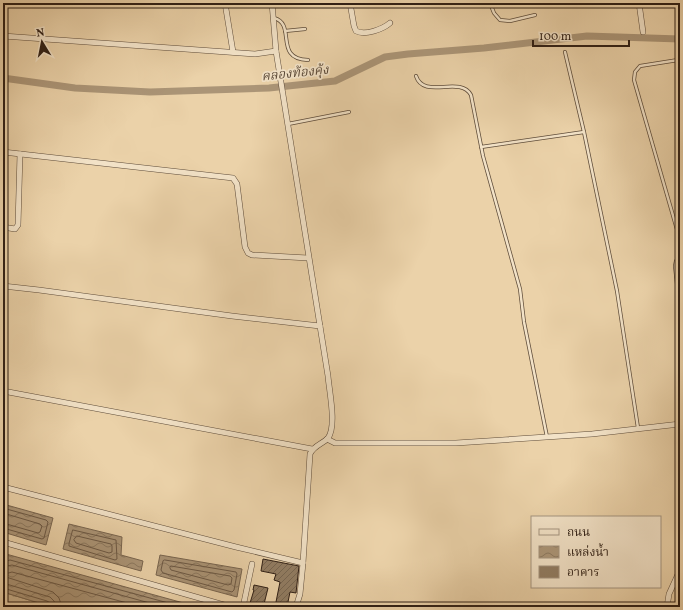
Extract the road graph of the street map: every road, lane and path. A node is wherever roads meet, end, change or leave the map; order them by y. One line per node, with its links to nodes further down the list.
1 (225, 3): 16 (street)
2 (272, 3): 9 (street)
3 (350, 3): 10 (street)
4 (474, 3): 7 (lane)
5 (490, 3): 8 (lane)
6 (639, 3): 13 (street)
7 (463, 5)
8 (535, 15)
9 (273, 18): 12 (lane); 15 (street)
10 (390, 23)
11 (306, 29): 12 (lane)
12 (285, 31): 18 (lane)
13 (643, 32)
14 (3, 36): 16 (street)
15 (276, 51): 16 (street); 22 (street)
16 (233, 52)
17 (565, 52): 23 (lane)
18 (308, 60)
19 (678, 60): 28 (lane)
20 (416, 76): 24 (lane)
21 (349, 112): 22 (lane)
22 (288, 124): 30 (street)
23 (584, 132): 24 (lane); 36 (lane)
24 (481, 147): 37 (lane)
25 (3, 152): 26 (street)
26 (20, 154): 27 (street); 30 (street)
27 (3, 228)
28 (680, 240)
29 (680, 255): 32 (lane)
30 (308, 258): 33 (street)
31 (3, 286): 33 (street)
32 (680, 311)
33 (320, 326): 38 (street)
34 (3, 391): 39 (street)
35 (680, 424): 36 (street)
36 (638, 429): 37 (street)
37 (547, 437): 38 (street)
38 (327, 439): 39 (street)
39 (312, 449): 42 (street)
40 (3, 487): 42 (street)
41 (3, 542): 45 (street)
42 (303, 563): 47 (street)
43 (252, 564): 46 (street)
44 (680, 570): 48 (street)
45 (231, 607)
46 (243, 607)
47 (296, 607)
48 (667, 607)

